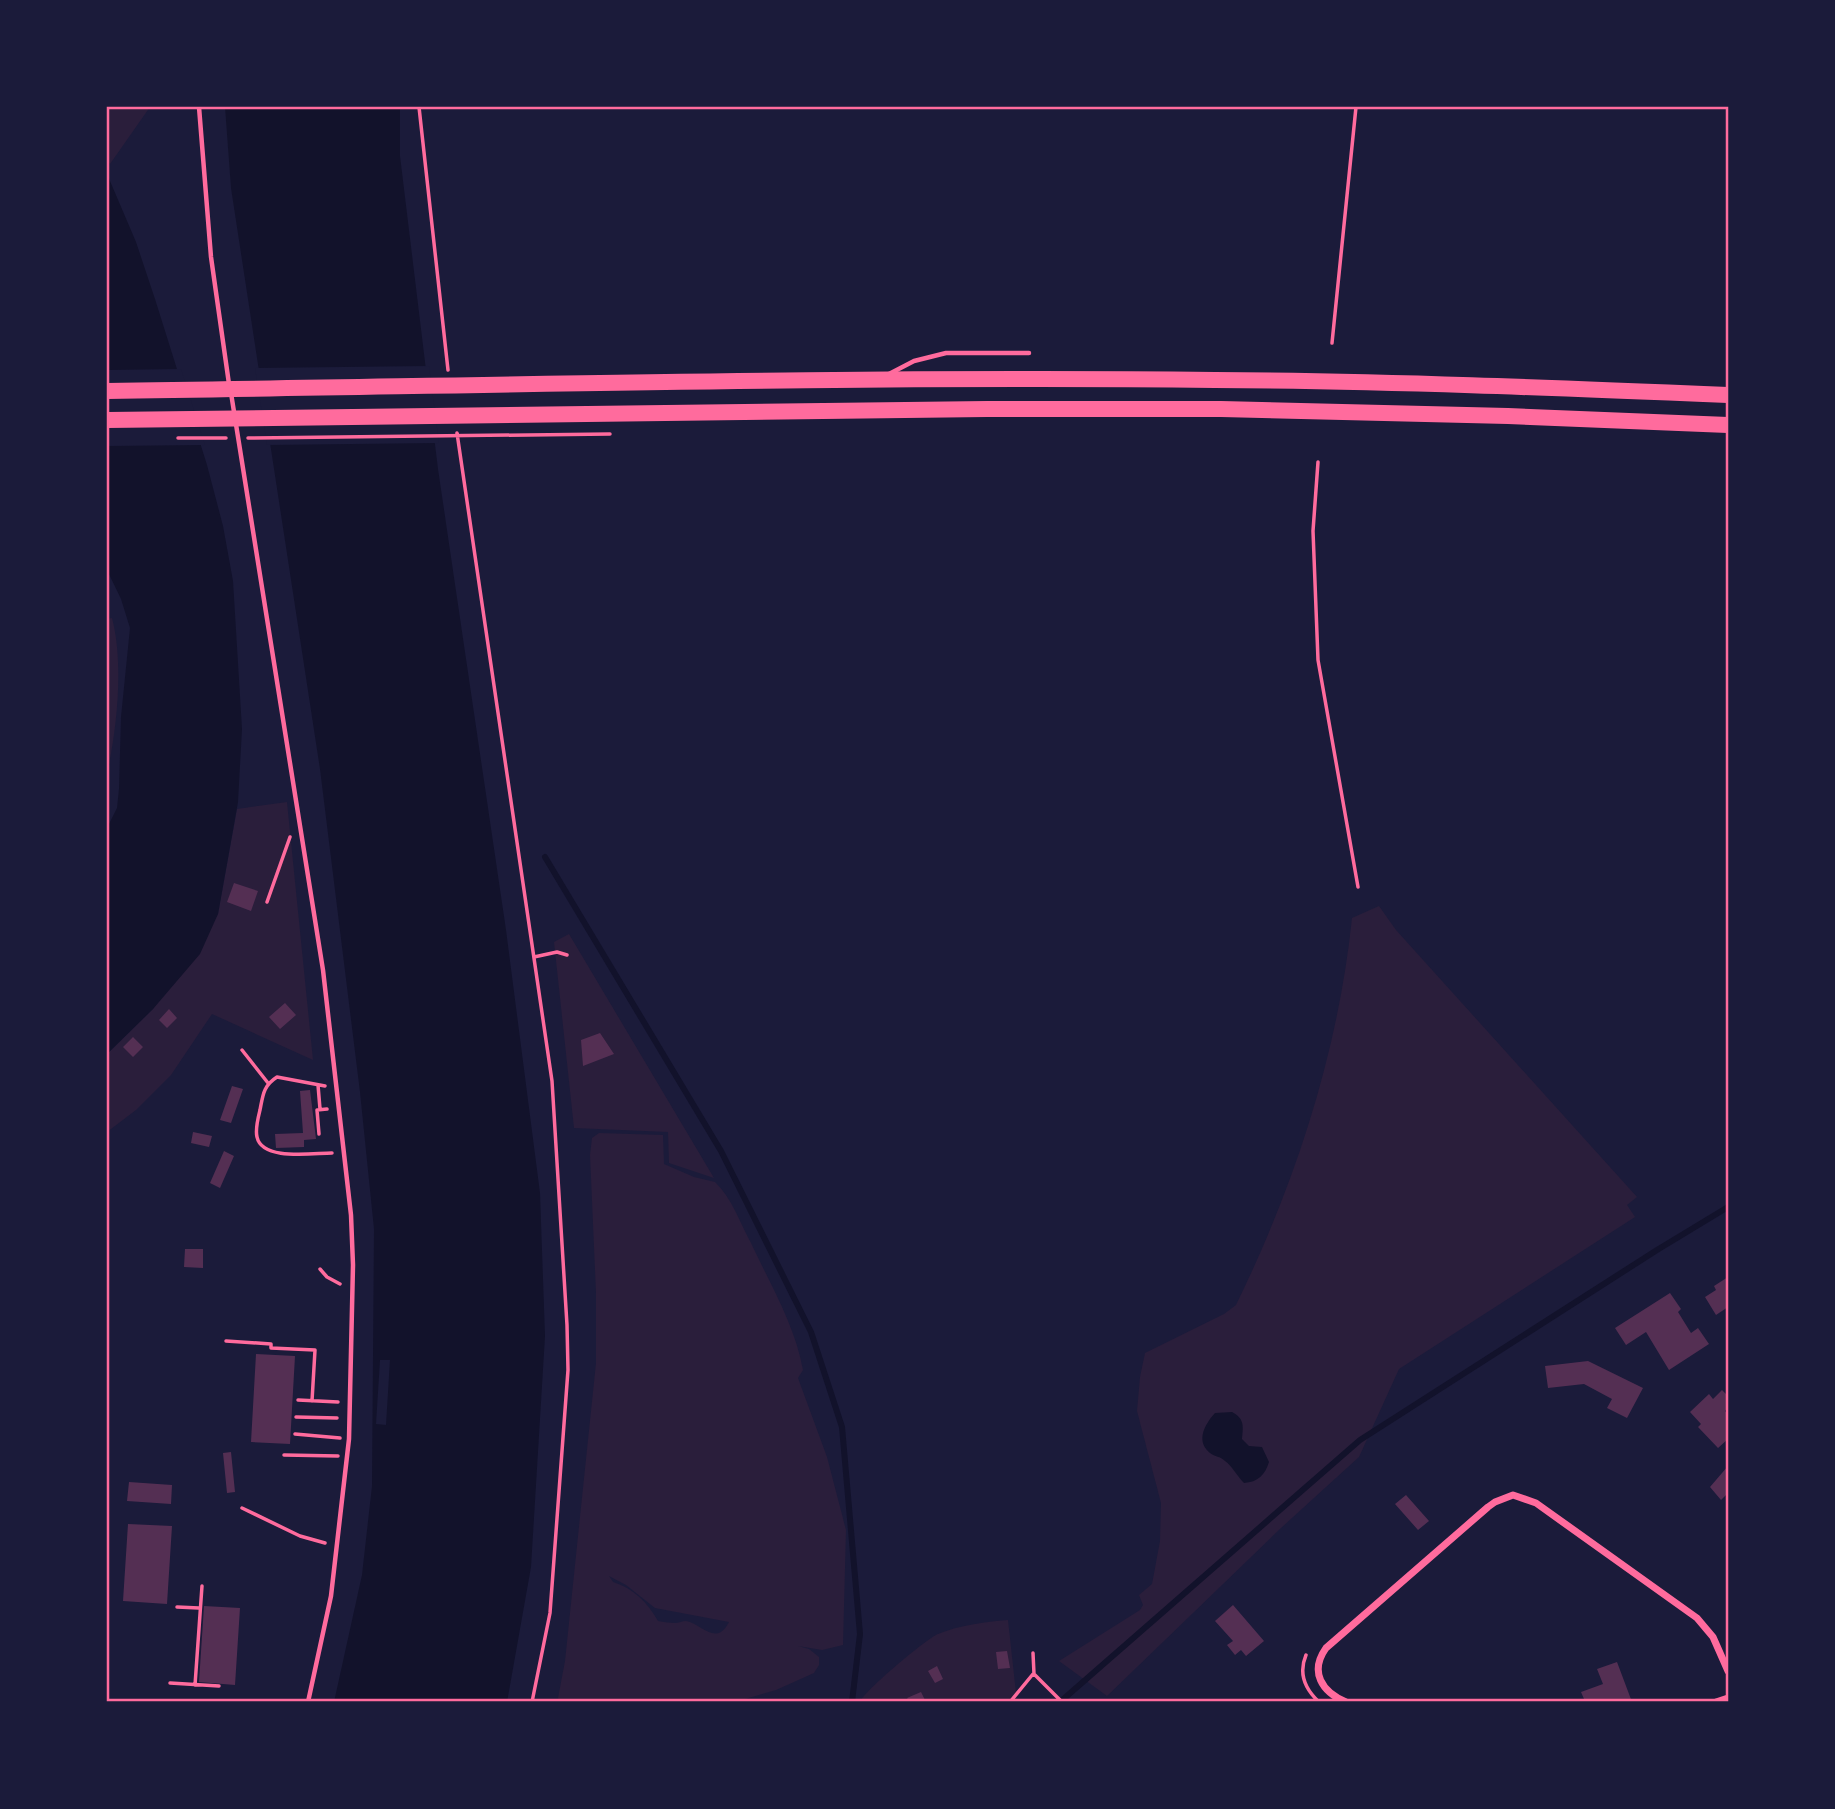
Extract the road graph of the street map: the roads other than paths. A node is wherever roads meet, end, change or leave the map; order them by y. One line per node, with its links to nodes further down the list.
1 (199, 107): 10 (lane)
2 (1030, 354): 3 (lane)
3 (875, 381): 4 (main road); 5 (main road)
4 (107, 391)
5 (1728, 396)
6 (107, 420): 7 (main road)
7 (1728, 425)
8 (1728, 1671): 11 (street)
9 (1728, 1698): 12 (street)
10 (308, 1702)
11 (1346, 1702)
12 (1716, 1702)

